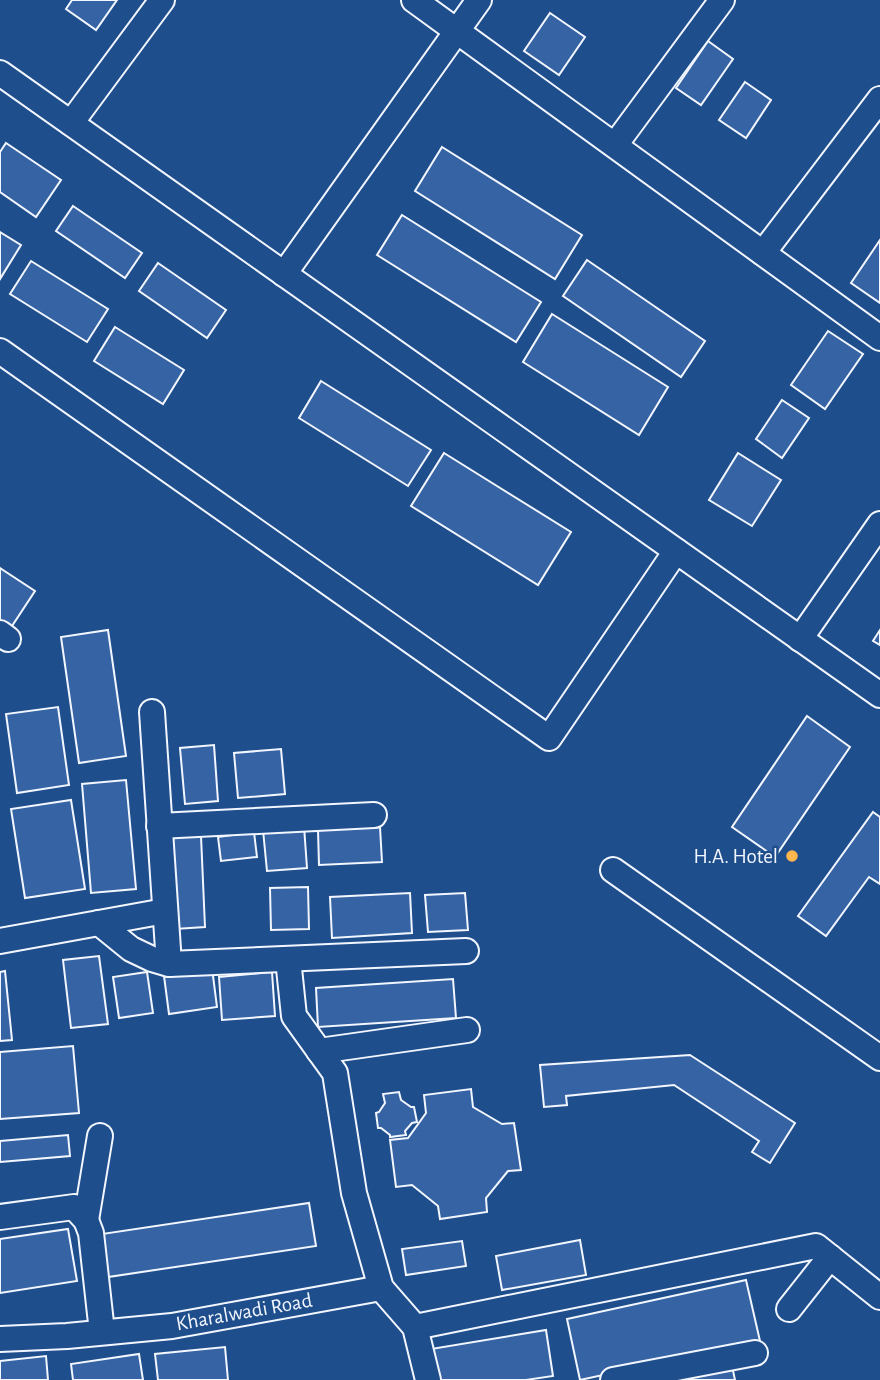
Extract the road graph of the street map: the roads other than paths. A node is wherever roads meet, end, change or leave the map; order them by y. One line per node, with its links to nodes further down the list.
1 (162, 0): 8 (street)
2 (414, 0): 5 (street)
3 (479, 0): 5 (street)
4 (722, 0): 9 (street)
5 (456, 31): 9 (street); 11 (street)
6 (0, 73): 8 (street)
7 (880, 99): 10 (street)
8 (71, 123): 11 (street)
9 (615, 145): 10 (street)
10 (763, 253): 12 (street)
11 (284, 274): 15 (street)
12 (880, 338)
13 (0, 351): 15 (street)
14 (880, 524): 16 (street)
15 (676, 551): 16 (street)
16 (800, 639): 17 (street)
17 (880, 695)
18 (152, 712): 20 (street)
19 (374, 815): 20 (street)
20 (159, 826): 22 (street)
21 (612, 870): 30 (street)
22 (165, 911): 23 (street); 27 (street)
23 (99, 923): 24 (street); 27 (street)
24 (0, 941)
25 (466, 951): 26 (street)
26 (288, 959): 27 (street); 29 (street)
27 (169, 964)
28 (467, 1030): 29 (street)
29 (319, 1051): 35 (street)
30 (880, 1058)
31 (100, 1136): 33 (street)
32 (0, 1217): 33 (street)
33 (86, 1220): 39 (street)
34 (823, 1251): 36 (street); 37 (street); 38 (street)
35 (381, 1288): 38 (street); 39 (street, Kharalwadi Road)
36 (880, 1297)
37 (789, 1309)
38 (415, 1327): 42 (street)
39 (102, 1332): 40 (street, Kharalwadi Road)
40 (0, 1339)
41 (755, 1353): 43 (street)
42 (428, 1380)
43 (613, 1380)

